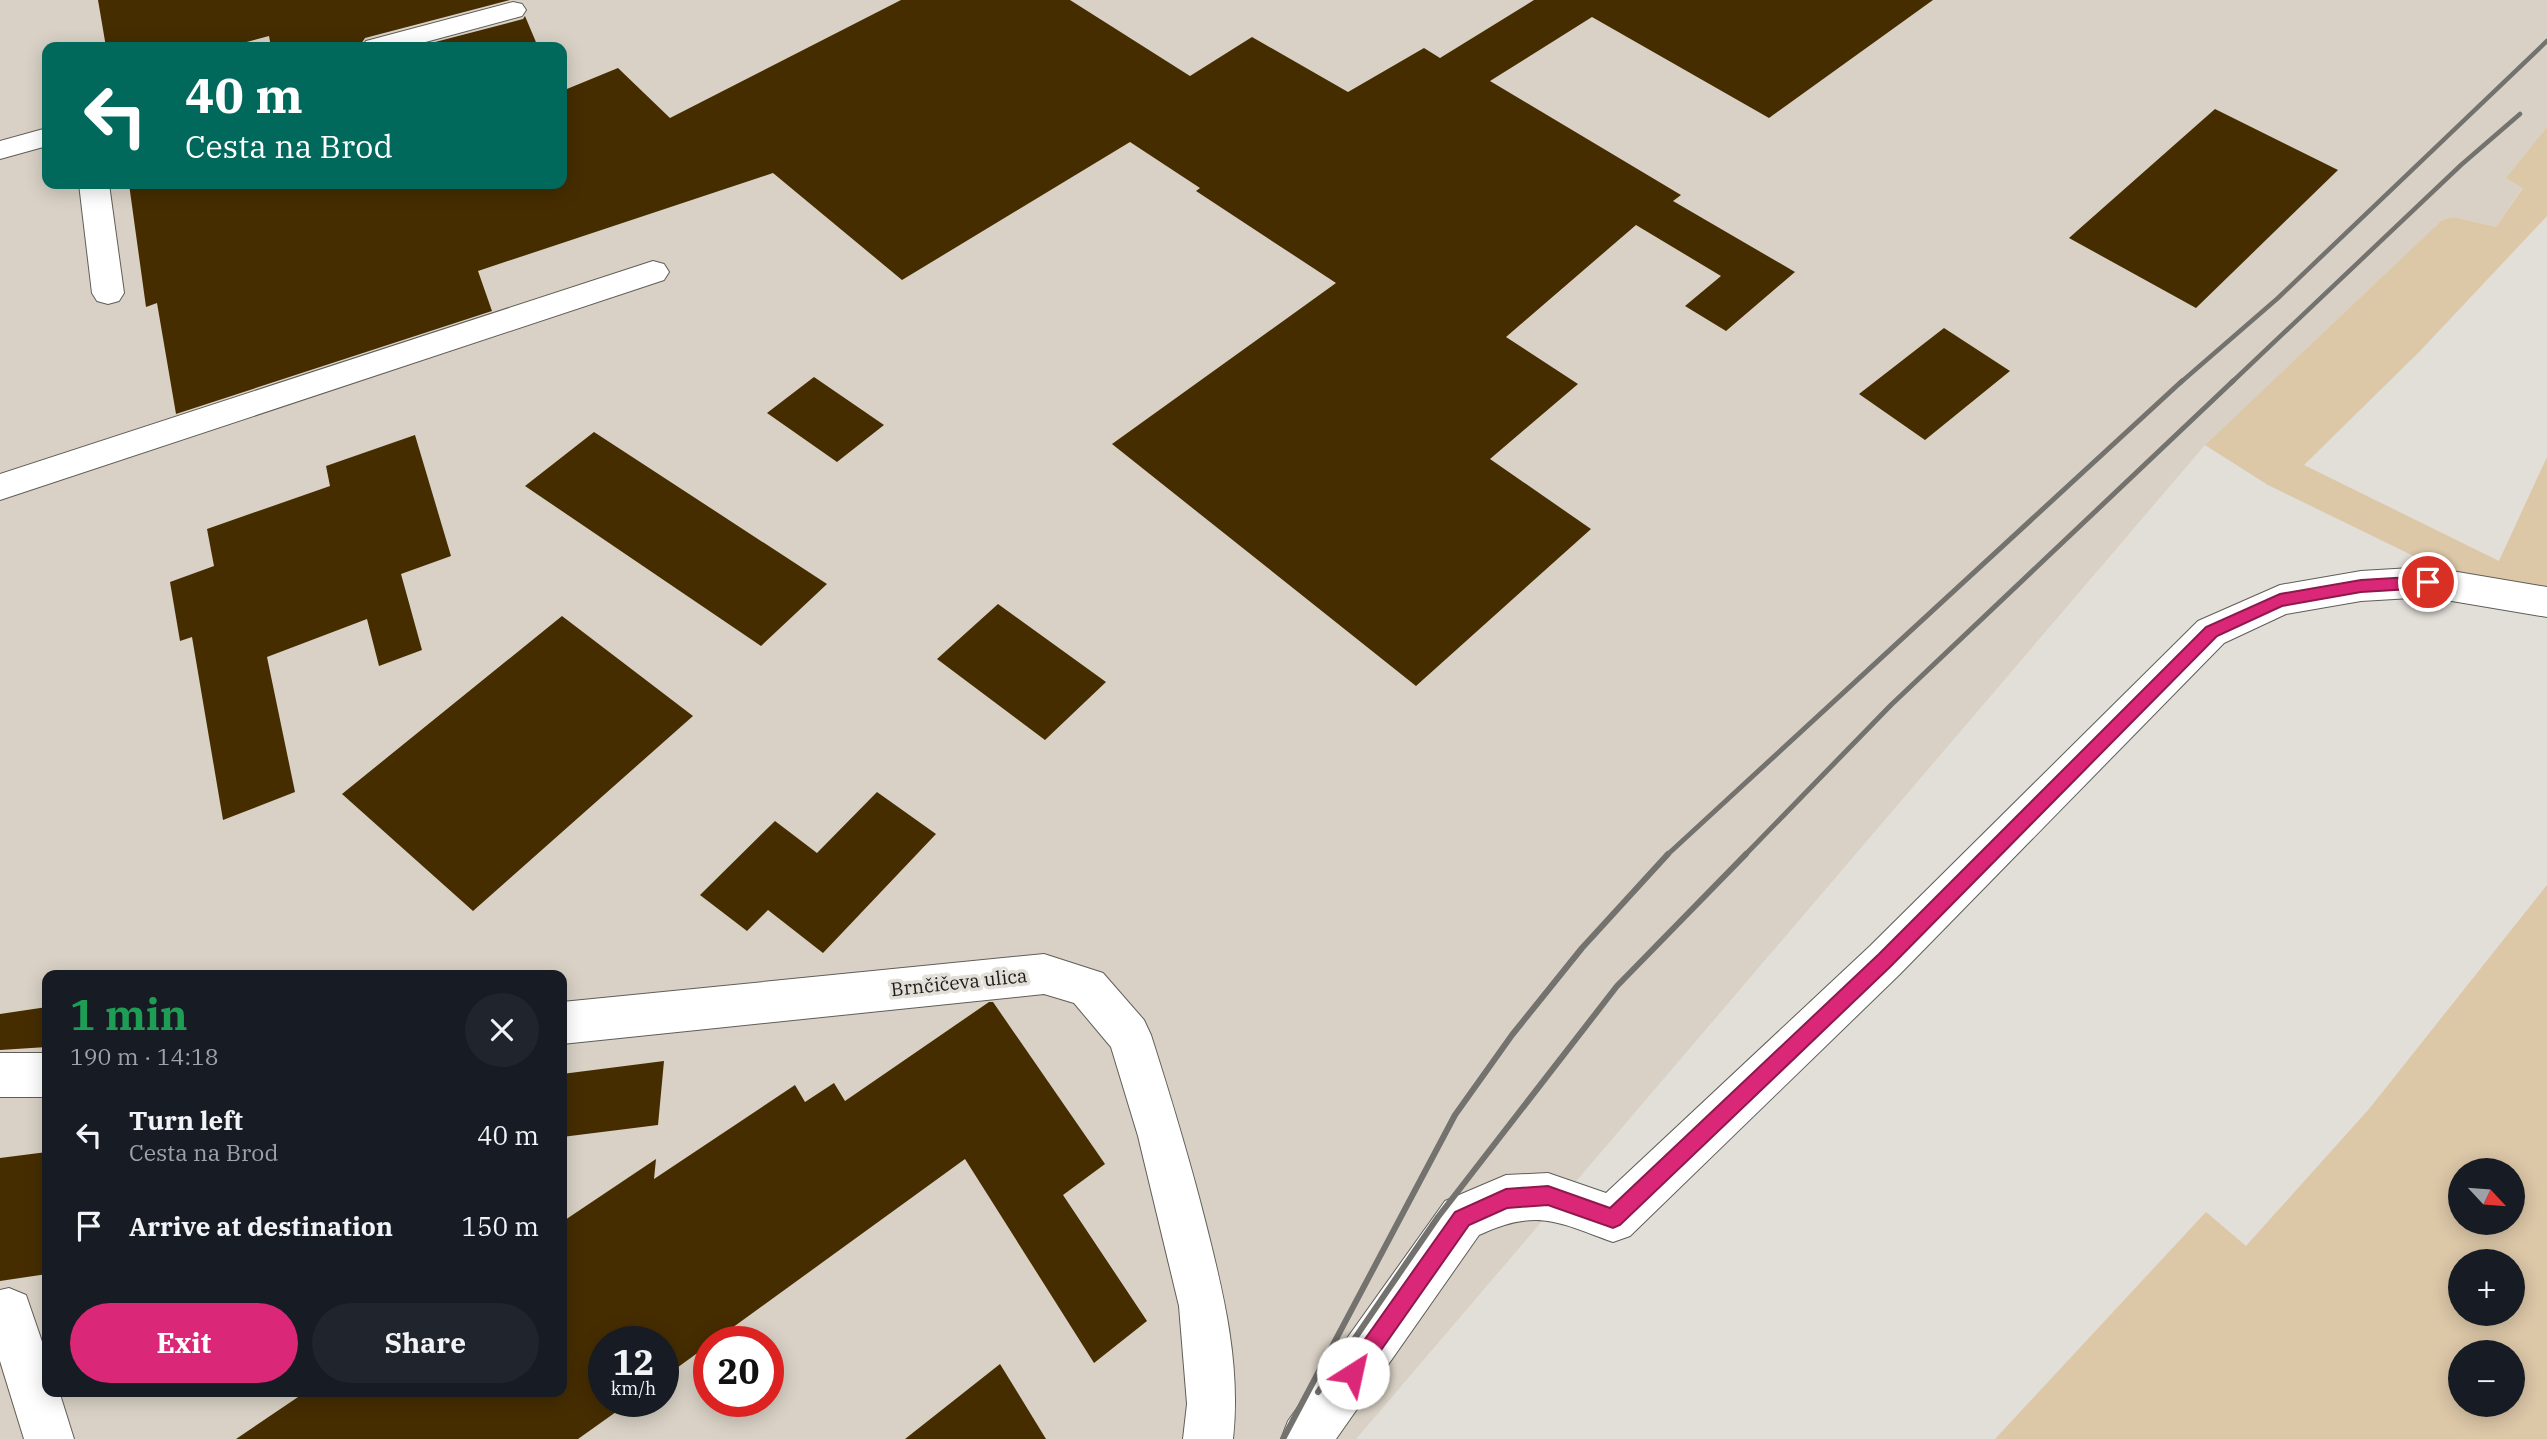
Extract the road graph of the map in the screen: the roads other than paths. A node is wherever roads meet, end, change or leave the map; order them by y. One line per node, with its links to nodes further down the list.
1 (513, 10): 2 (street)
2 (395, 42)
3 (42, 138): 4 (street)
4 (0, 150)
5 (95, 189): 7 (street)
6 (653, 272): 8 (street)
7 (108, 293)
8 (0, 487)
9 (2547, 602): 16 (street)
10 (567, 1022): 15 (street, Brnčičeva ulica)
11 (0, 1075): 12 (street)
12 (42, 1075)
13 (0, 1314): 14 (street)
14 (49, 1439)
15 (1208, 1439)
16 (1306, 1439)

